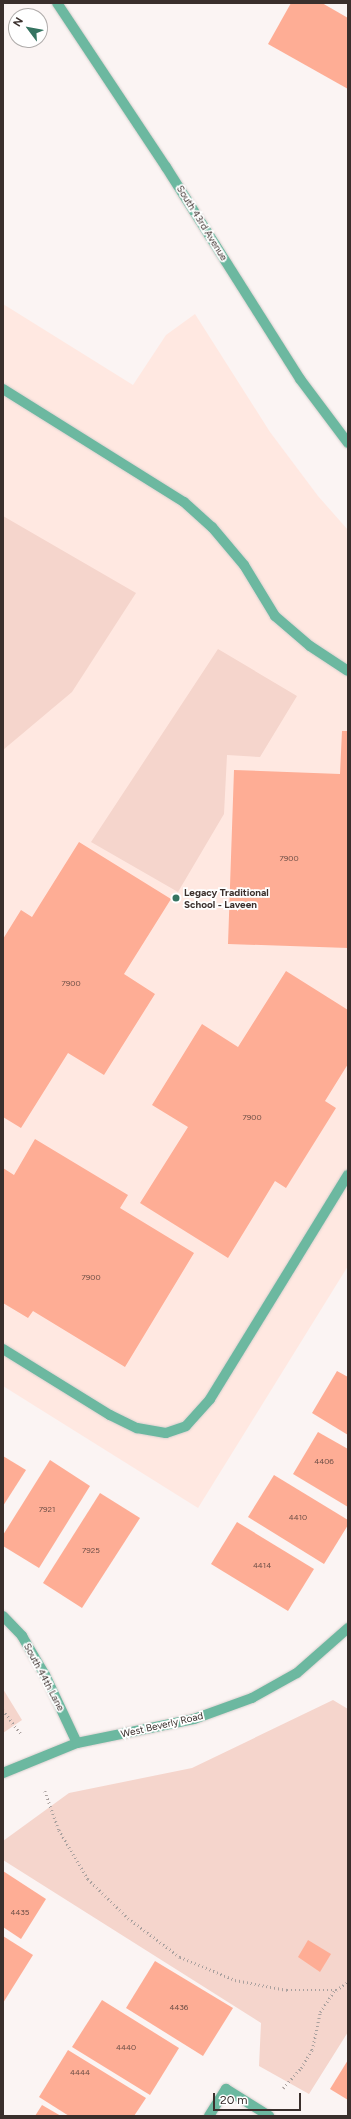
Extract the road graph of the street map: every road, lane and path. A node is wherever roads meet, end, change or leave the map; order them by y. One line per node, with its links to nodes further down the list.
1 (57, 3): 3 (street, South 43rd Avenue)
2 (3, 389): 4 (street)
3 (348, 443)
4 (348, 671)
5 (348, 1175): 6 (street)
6 (3, 1349)
7 (3, 1616): 11 (street, South 44th Lane)
8 (348, 1628): 11 (street, West Beverly Road)
9 (3, 1710): 10 (path)
10 (22, 1736)
11 (77, 1743): 12 (street, West Beverly Road)
12 (3, 1773)
13 (45, 1791): 15 (path)
14 (348, 1982): 15 (path)
15 (336, 1990): 16 (path)
16 (283, 2088)
17 (209, 2116): 18 (street)
18 (269, 2116)

